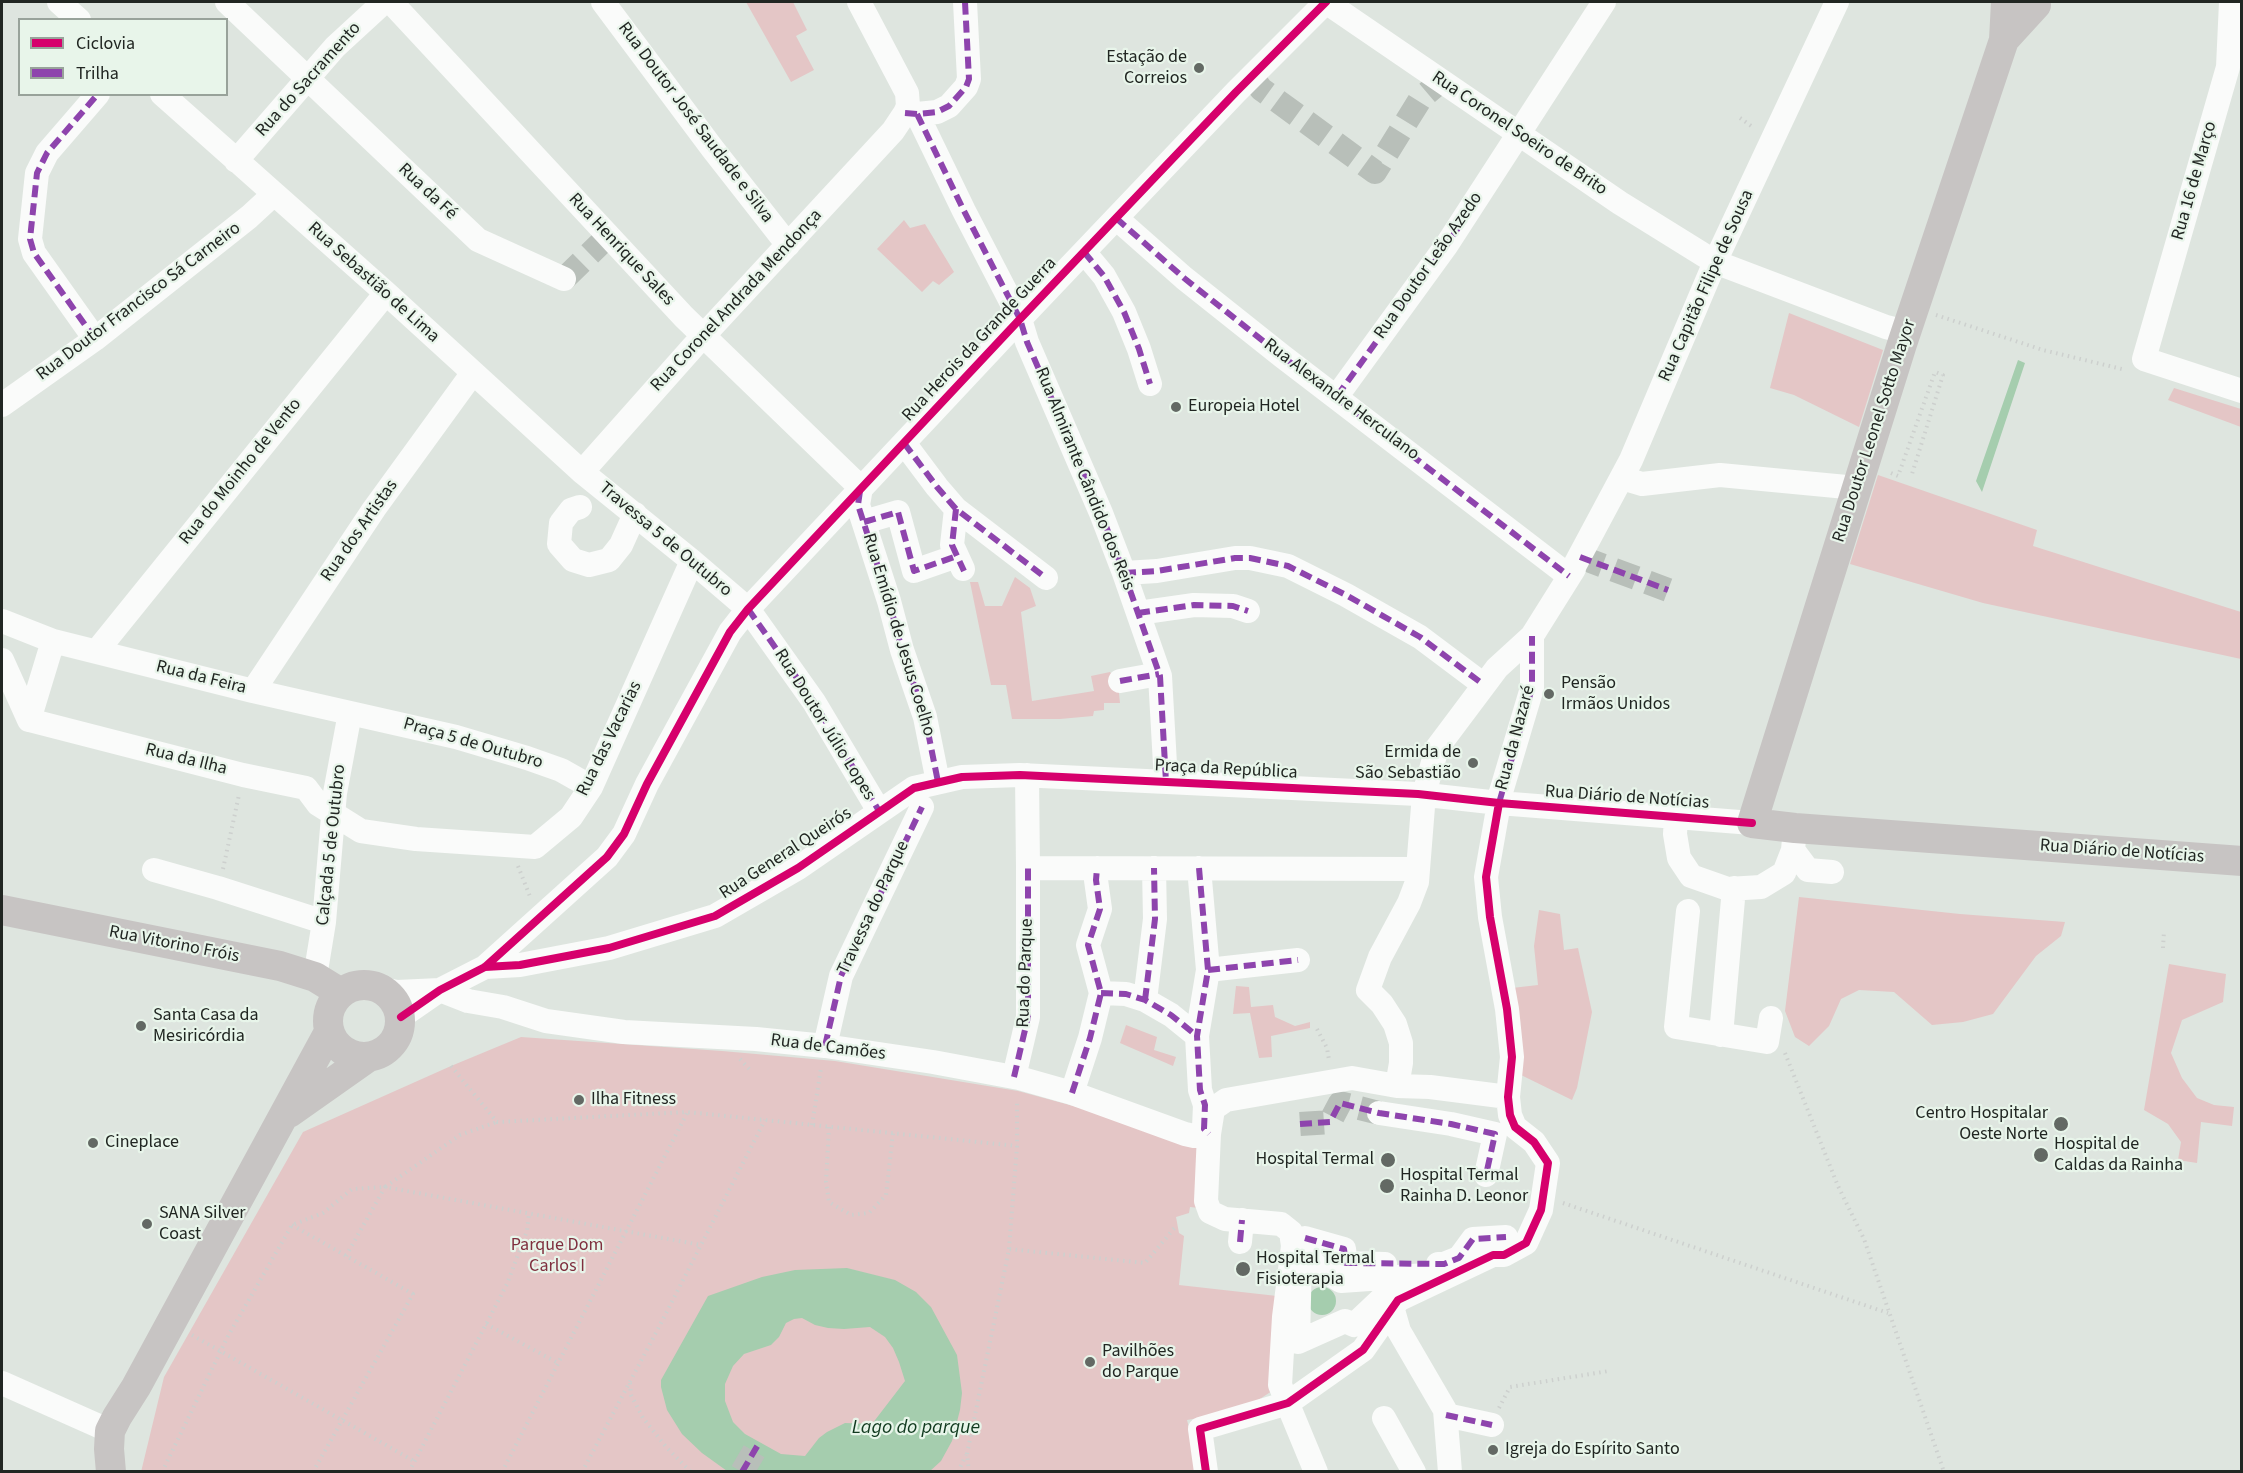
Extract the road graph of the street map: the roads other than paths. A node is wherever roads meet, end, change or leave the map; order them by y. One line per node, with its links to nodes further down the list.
1 (59, 2): 14 (street)
2 (227, 2): 16 (street, Rua da Fé)
3 (384, 2): 16 (street, Rua do Sacramento)
4 (391, 2): 31 (street, Rua Henrique Sales)
5 (603, 2): 24 (street, Rua Doutor José Saudade e Silva)
6 (859, 2): 19 (street)
7 (964, 2): 19 (street)
8 (1326, 2): 20 (street, Rua Coronel Soeiro de Brito); 23 (street, Rua Herois da Grande Guerra)
9 (1604, 2): 20 (street, Rua Doutor Leão Azedo)
10 (1837, 2): 26 (street, Rua Capitão Filipe de Sousa)
11 (2006, 2): 15 (main road, Rua Doutor Leonel Sotto Mayor)
12 (2231, 2): 35 (street, Rua 16 de Março)
13 (2031, 3): 15 (main road, Rua Doutor Leonel Sotto Mayor)
14 (77, 18)
15 (2004, 40): 30 (main road, Rua Doutor Leonel Sotto Mayor)
16 (307, 78): 21 (street, Rua do Sacramento); 27 (street, Rua da Fé)
17 (96, 96): 32 (street)
18 (164, 96): 21 (street, Rua Sebastião de Lima)
19 (905, 120): 24 (street, Rua Coronel Andrada Mendonça); 29 (street, Rua Almirante Cândido dos Reis)
20 (1519, 134): 26 (street, Rua Coronel Soeiro de Brito); 36 (street, Rua Doutor Leão Azedo)
21 (236, 161): 22 (street, Rua Sebastião de Lima)
22 (274, 195): 28 (street, Rua Sebastião de Lima); 32 (street, Rua Doutor Francisco Sá Carneiro)
23 (1116, 218): 25 (street, Rua Herois da Grande Guerra); 36 (street, Rua Alexandre Herculano)
24 (788, 245): 31 (street, Rua Coronel Andrada Mendonça)
25 (1084, 252): 29 (street, Rua Herois da Grande Guerra); 34 (street)
26 (1715, 262): 30 (street, Rua Coronel Soeiro de Brito); 40 (street, Rua Capitão Filipe de Sousa)
27 (564, 279)
28 (386, 293): 33 (street, Rua Sebastião de Lima); 57 (street, Rua do Moinho de Vento)
29 (1020, 319): 38 (street, Rua Herois da Grande Guerra); 49 (street, Rua Almirante Cândido dos Reis)
30 (1906, 332): 42 (main road, Rua Doutor Leonel Sotto Mayor)
31 (703, 336): 39 (street, Rua Coronel Andrada Mendonça); 41 (street, Rua Henrique Sales)
32 (95, 339): 37 (street, Rua Doutor Francisco Sá Carneiro)
33 (472, 374): 39 (street, Rua Sebastião de Lima); 62 (street, Rua dos Artistas)
34 (1150, 384)
35 (2241, 391)
36 (1336, 396): 48 (street, Rua Alexandre Herculano)
37 (2, 405)
38 (904, 443): 41 (street, Rua Herois da Grande Guerra); 44 (street)
39 (582, 472): 43 (street, Travessa 5 de Outubro)
40 (1622, 478): 42 (street); 48 (street, Rua Capitão Filipe de Sousa)
41 (861, 488): 46 (street, Rua Emídio de Jesus Coelho); 51 (street, Rua Herois da Grande Guerra)
42 (1857, 488): 75 (main road, Rua Doutor Leonel Sotto Mayor)
43 (628, 509): 45 (street); 47 (street, Travessa 5 de Outubro)
44 (956, 509): 46 (street); 50 (street)
45 (580, 511)
46 (864, 522): 66 (street, Rua Emídio de Jesus Coelho)
47 (692, 561): 51 (street, Travessa 5 de Outubro); 68 (street, Rua das Vacarias)
48 (1571, 572): 55 (street, Rua Capitão Filipe de Sousa)
49 (1124, 573): 53 (street, Rua Almirante Cândido dos Reis); 61 (street)
50 (1046, 578)
51 (748, 609): 72 (street, Rua Doutor Júlio Lopes); 90 (street, Rua Herois da Grande Guerra)
52 (1248, 611): 53 (street)
53 (1138, 613): 59 (street, Rua Almirante Cândido dos Reis)
54 (2, 621): 56 (street, Rua da Feira)
55 (1532, 636): 61 (street, Rua Capitão Filipe de Sousa); 70 (street, Rua da Nazaré)
56 (53, 641): 57 (street, Rua da Feira); 64 (street)
57 (96, 652): 62 (street, Rua da Feira)
58 (2, 660): 64 (street)
59 (1160, 674): 60 (street); 67 (street, Rua Almirante Cândido dos Reis)
60 (1120, 681)
61 (1484, 685): 69 (street, Rua Capitão Filipe de Sousa)
62 (253, 691): 63 (street, Rua da Feira)
63 (350, 713): 68 (street, Praça 5 de Outubro); 73 (street, Calçada 5 de Outubro)
64 (28, 720): 73 (street, Rua da Ilha)
65 (1027, 776): 66 (street, Rua General Queirós); 67 (street, Praça da República); 78 (street)
66 (938, 782): 72 (street, Rua General Queirós)
67 (1166, 782): 69 (street, Praça da República)
68 (591, 787): 73 (street, Rua das Vacarias)
69 (1424, 794): 70 (street, Praça da República); 82 (street)
70 (1499, 803): 74 (street, Rua Diário de Notícias); 108 (street, Rua da Nazaré)
71 (922, 807): 103 (street, Travessa do Parque)
72 (879, 811): 90 (street, Rua General Queirós)
73 (334, 814): 88 (street, Calçada 5 de Outubro)
74 (1676, 817): 75 (street, Rua Diário de Notícias); 85 (street)
75 (1752, 823): 76 (main road, Rua Diário de Notícias)
76 (1794, 839): 77 (main road, Rua Diário de Notícias); 84 (street); 85 (street)
77 (2241, 861)
78 (1028, 868): 79 (street); 105 (street, Rua do Parque)
79 (1097, 868): 80 (street); 96 (street)
80 (1154, 868): 81 (street); 97 (street)
81 (1199, 868): 82 (street); 91 (street)
82 (1418, 868): 106 (street)
83 (154, 870): 88 (street)
84 (1832, 872)
85 (1734, 888): 101 (street)
86 (2, 910): 92 (main road, Rua Vitorino Fróis)
87 (1688, 911): 101 (street)
88 (324, 922): 92 (street, Calçada 5 de Outubro)
89 (1298, 960): 91 (street)
90 (485, 967): 94 (street)
91 (1208, 970): 102 (street)
92 (315, 977): 95 (main road, Rua Vitorino Fróis)
93 (382, 989): 94 (street); 95 (main road); 98 (main road)
94 (440, 990): 98 (street); 103 (street, Rua de Camões)
95 (341, 993): 100 (main road)
96 (1101, 993): 97 (street); 107 (street)
97 (1145, 1000): 102 (street)
98 (401, 1017): 104 (main road)
99 (1771, 1018): 101 (street)
100 (329, 1032): 104 (main road); 110 (main road)
101 (1721, 1035)
102 (1197, 1036): 111 (street)
103 (823, 1054): 105 (street, Rua de Camões)
104 (367, 1058): 110 (main road)
105 (1016, 1084): 107 (street, Rua de Camões)
106 (1388, 1084): 108 (street); 111 (street)
107 (1072, 1093): 111 (street, Rua de Camões)
108 (1508, 1096): 115 (street, Rua da Nazaré)
109 (1379, 1113): 112 (street)
110 (282, 1118): 117 (main road)
111 (1209, 1134): 114 (street)
112 (1486, 1175)
113 (1506, 1237): 114 (street)
114 (1300, 1247): 114 (street); 118 (street)
115 (1393, 1310): 118 (street); 119 (street)
116 (2, 1383): 122 (street)
117 (136, 1387): 122 (main road); 125 (main road)
118 (1288, 1402): 126 (street); 127 (street)
119 (1446, 1415): 121 (street); 123 (street)
120 (1384, 1418): 128 (street)
121 (1492, 1425)
122 (110, 1431): 124 (main road)
123 (1450, 1469)
124 (111, 1472)
125 (115, 1472)
126 (1206, 1472)
127 (1316, 1472)
128 (1414, 1472)

